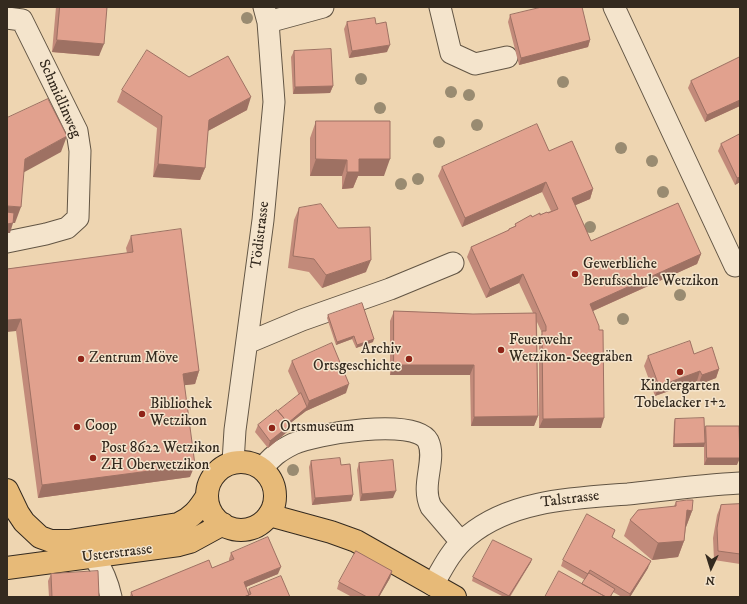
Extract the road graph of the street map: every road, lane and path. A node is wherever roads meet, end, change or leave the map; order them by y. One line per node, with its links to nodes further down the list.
1 (323, 7): 4 (street)
2 (440, 7): 6 (street)
3 (614, 7): 9 (street)
4 (266, 14): 10 (street, Tödistrasse)
5 (7, 18): 7 (street, Schmidlinweg)
6 (507, 57)
7 (7, 242)
8 (453, 263): 10 (street)
9 (735, 266)
10 (247, 343): 11 (street, Tödistrasse)
11 (233, 462): 12 (main road); 15 (main road)
12 (262, 469): 16 (main road); 18 (street)
13 (740, 483): 18 (street, Talstrasse)
14 (7, 490): 15 (main road, Usterstrasse)
15 (207, 496): 17 (main road)
16 (269, 516): 17 (main road); 21 (main road)
17 (223, 524): 19 (main road, Usterstrasse)
18 (461, 542): 21 (street, Talstrasse)
19 (94, 557): 20 (main road, Usterstrasse); 22 (street)
20 (7, 568)
21 (433, 585): 23 (main road)
22 (110, 597)
23 (455, 597)

